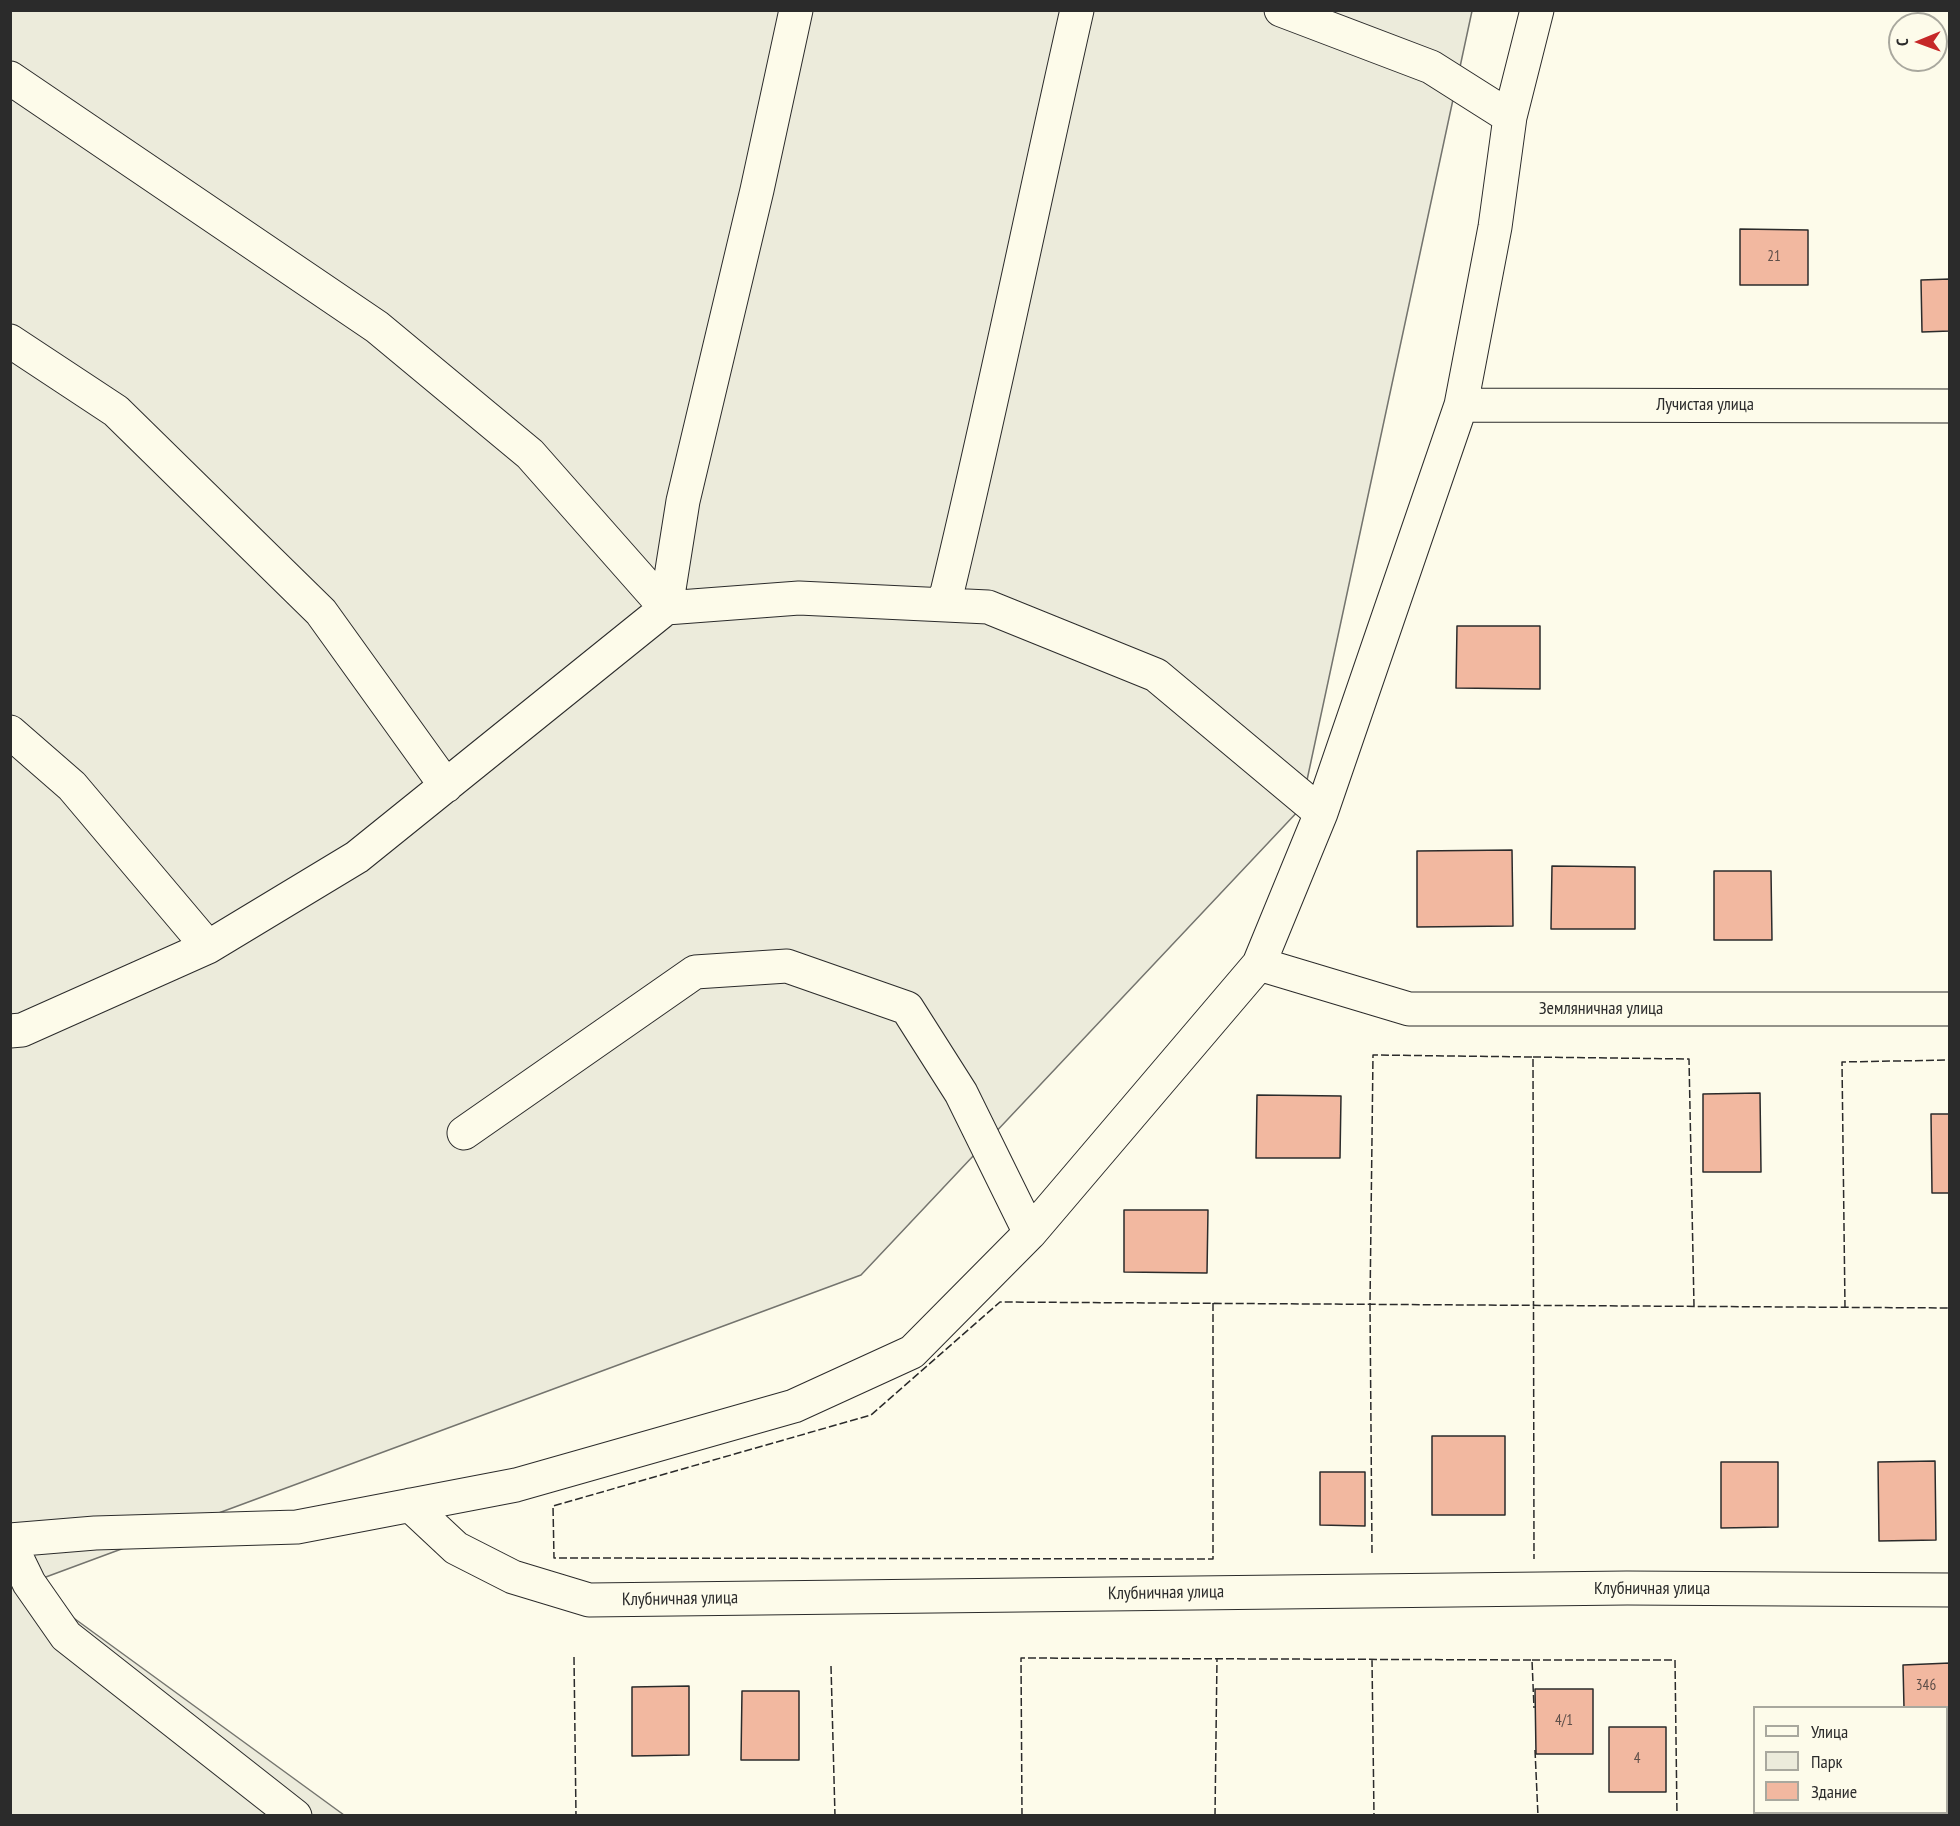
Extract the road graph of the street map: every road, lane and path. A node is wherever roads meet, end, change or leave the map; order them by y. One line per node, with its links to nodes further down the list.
1 (796, 10): 11 (street)
2 (1077, 10): 10 (street)
3 (1281, 10): 6 (street)
4 (1537, 10): 6 (street)
5 (10, 78): 11 (street)
6 (1510, 117): 8 (street)
7 (10, 341): 13 (street)
8 (1461, 405): 9 (street, Лучистая улица); 14 (street)
9 (1950, 406)
10 (944, 605): 11 (street); 14 (street)
11 (666, 609): 13 (street)
12 (10, 732): 15 (street)
13 (446, 786): 15 (street)
14 (1321, 813): 16 (street)
15 (208, 947): 18 (street)
16 (1259, 964): 17 (street, Земляничная улица); 20 (street)
17 (1950, 1009)
18 (10, 1030)
19 (464, 1133): 20 (street)
20 (1029, 1233): 21 (street)
21 (410, 1505): 22 (street); 23 (street, Клубничная улица)
22 (10, 1542): 24 (street)
23 (1950, 1590)
24 (295, 1815)

